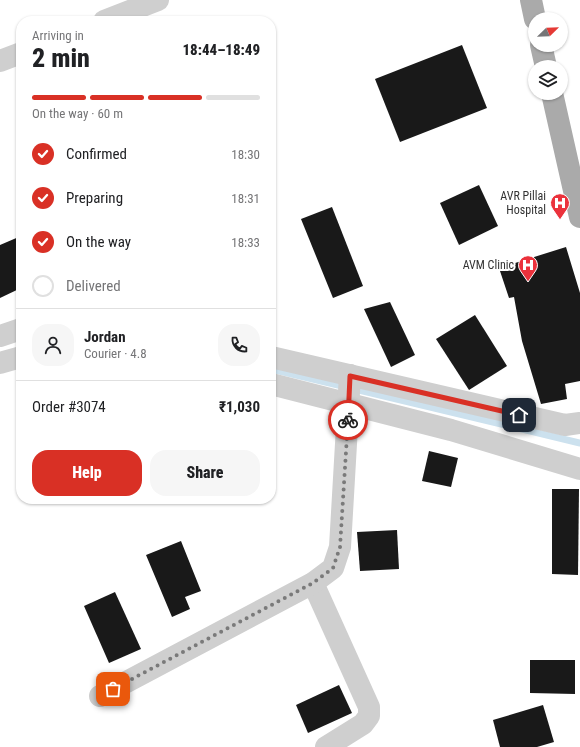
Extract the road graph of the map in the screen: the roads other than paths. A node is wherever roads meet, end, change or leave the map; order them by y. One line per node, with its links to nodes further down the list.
1 (158, 0): 4 (street)
2 (531, 0): 3 (main road)
3 (534, 12)
4 (117, 16)
5 (16, 55): 6 (street)
6 (0, 61)
7 (554, 100): 8 (main road)
8 (580, 217)
9 (16, 331): 10 (street)
10 (0, 336)
11 (16, 358): 13 (street)
12 (276, 358): 14 (street)
13 (0, 363)
14 (350, 376): 16 (street); 17 (street)
15 (276, 385): 16 (street)
16 (349, 404): 18 (street); 19 (street)
17 (580, 423)
18 (580, 469)
19 (313, 583): 20 (street); 21 (street)
20 (100, 696)
21 (326, 747)

